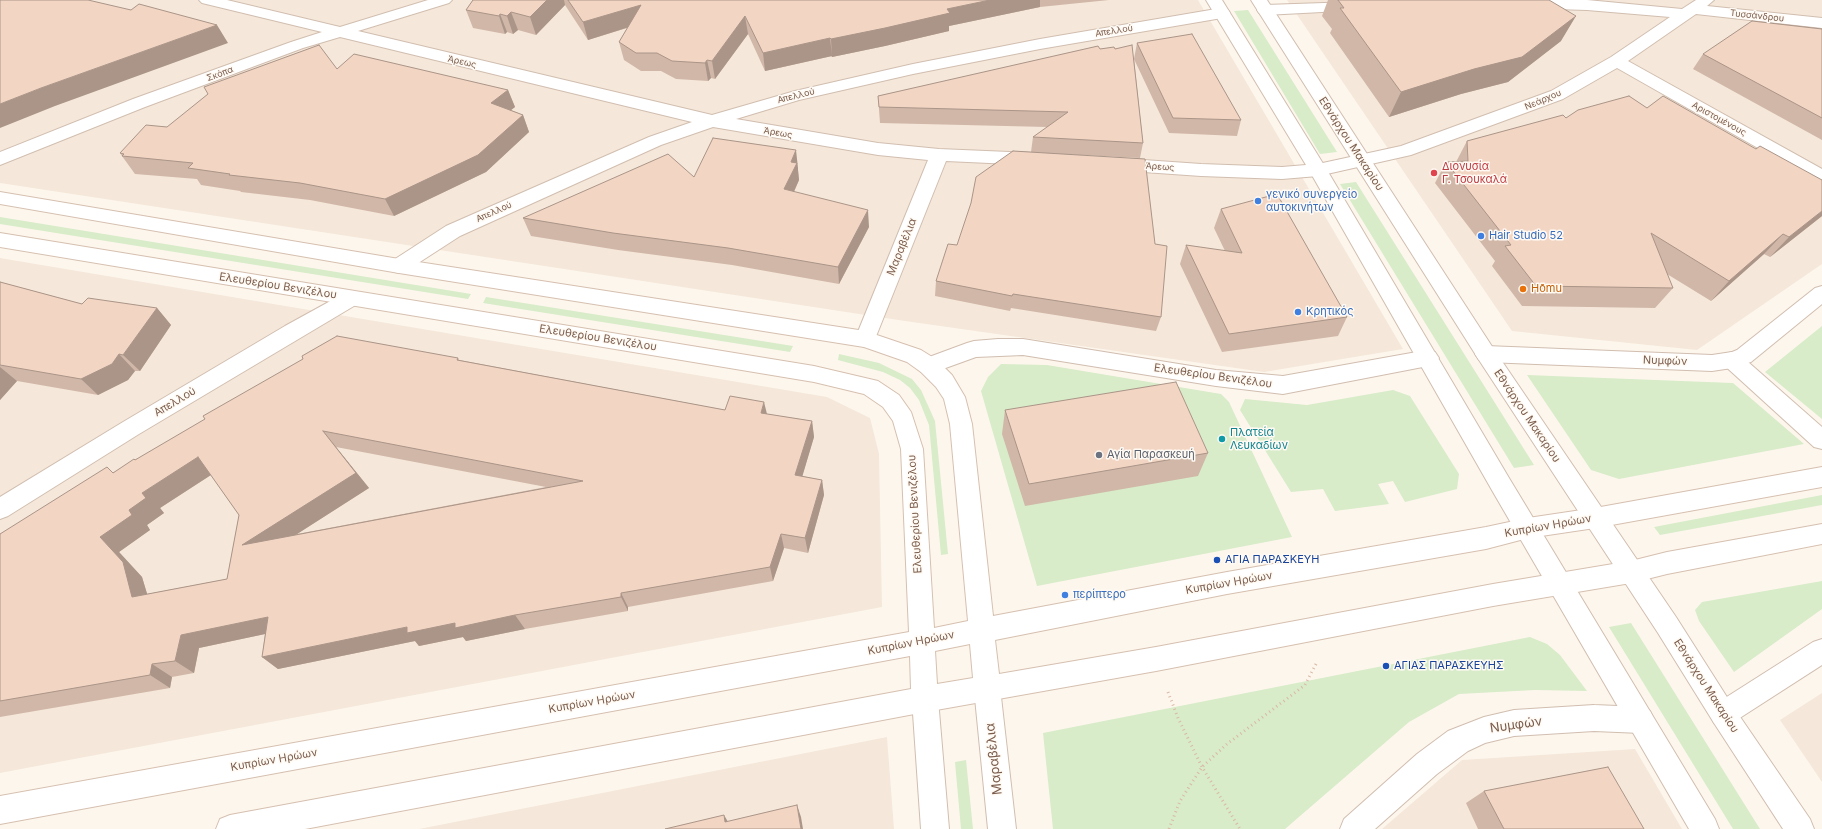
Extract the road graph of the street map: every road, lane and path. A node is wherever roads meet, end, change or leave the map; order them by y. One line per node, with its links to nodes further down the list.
1 (207, 0): 10 (street, Άρεως)
2 (444, 0): 10 (street, Σκόπα)
3 (1706, 0): 8 (street, Νεάρχου)
4 (1509, 2): 8 (street, Τυσσάνδρου)
5 (1262, 5): 6 (street); 16 (street, Εθνάρχου Μακαρίου)
6 (1371, 6)
7 (1218, 7): 12 (street, Απελλού); 18 (street)
8 (1687, 11): 9 (street, Τυσσάνδρου); 11 (street, Νεάρχου)
9 (1822, 23)
10 (340, 33): 12 (street, Άρεως); 14 (street, Σκόπα)
11 (1617, 61): 16 (street, Νεάρχου); 19 (street, Αριστομένους)
12 (712, 121): 13 (street, Άρεως); 22 (street, Απελλού)
13 (939, 155): 15 (street, Άρεως); 25 (street, Μαραβέλια)
14 (0, 159)
15 (1046, 160)
16 (1363, 161): 18 (street, Άρεως); 26 (street, Εθνάρχου Μακαρίου)
17 (1100, 163): 18 (street, Άρεως)
18 (1318, 170): 27 (street)
19 (1822, 177)
20 (0, 198): 22 (street)
21 (0, 240): 24 (street, Ελευθερίου Βενιζέλου)
22 (399, 266): 25 (street)
23 (1822, 293): 28 (street, Νυμφών)
24 (352, 298): 32 (street, Απελλού); 40 (street, Ελευθερίου Βενιζέλου)
25 (865, 339): 29 (street)
26 (1486, 354): 28 (street, Νυμφών); 33 (street, Εθνάρχου Μακαρίου)
27 (1428, 358): 29 (street, Ελευθερίου Βενιζέλου); 34 (street)
28 (1732, 360): 30 (street)
29 (929, 366): 39 (street)
30 (1822, 440)
31 (1822, 477): 33 (street, Κυπρίων Ηρώων)
32 (0, 509)
33 (1595, 518): 34 (street, Κυπρίων Ηρώων); 36 (street, Εθνάρχου Μακαρίου)
34 (1528, 528): 37 (street); 39 (street, Κυπρίων Ηρώων)
35 (1822, 534): 36 (street)
36 (1631, 572): 37 (street); 45 (street, Εθνάρχου Μακαρίου)
37 (1559, 583): 38 (street); 46 (street)
38 (1334, 626): 42 (street); 47 (path)
39 (981, 630): 40 (street, Κυπρίων Ηρώων); 43 (street)
40 (921, 642): 44 (street, Ελευθερίου Βενιζέλου); 48 (street, Κυπρίων Ηρώων)
41 (1822, 651): 45 (street)
42 (1156, 660): 43 (street); 47 (path)
43 (987, 688): 44 (street); 51 (street, Μαραβέλια)
44 (925, 699): 49 (street); 50 (street)
45 (1723, 714): 56 (street, Εθνάρχου Μακαρίου)
46 (1641, 720): 54 (street, Νυμφών); 55 (street)
47 (1202, 767): 52 (path); 53 (path)
48 (0, 810)
49 (230, 829)
50 (935, 829)
51 (1002, 829)
52 (1169, 829)
53 (1240, 829)
54 (1354, 829)
55 (1706, 829)
56 (1800, 829)

